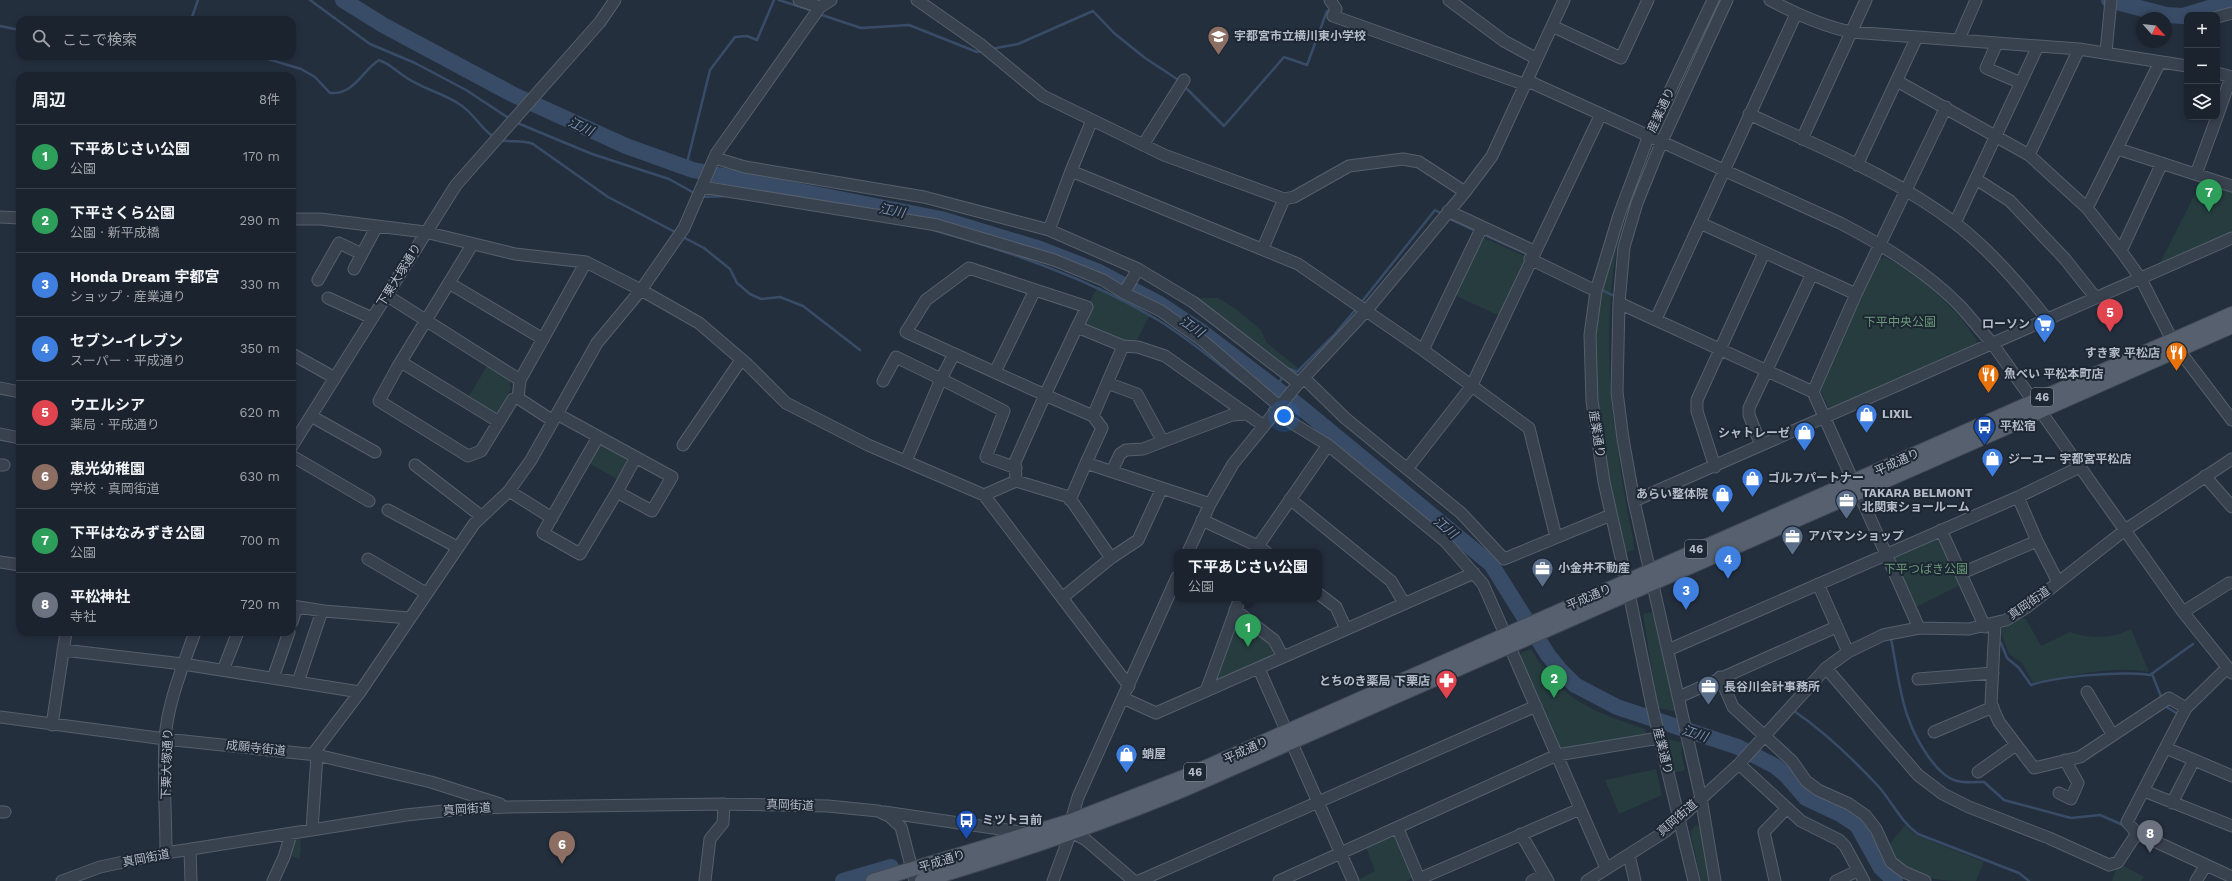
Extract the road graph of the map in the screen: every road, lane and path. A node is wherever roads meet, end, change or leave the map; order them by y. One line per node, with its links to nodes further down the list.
1 (615, 0): 71 (street, 下栗大塚通り)
2 (799, 0): 15 (street)
3 (831, 0): 15 (street)
4 (917, 0): 40 (street)
5 (1330, 0): 34 (street)
6 (1449, 0): 27 (street)
7 (1564, 0): 19 (street)
8 (1648, 0): 19 (street)
9 (1713, 0): 42 (street, 産業通り)
10 (1727, 0): 45 (street, 産業通り)
11 (1770, 0): 17 (street)
12 (1866, 0): 20 (street)
13 (1976, 0): 22 (street)
14 (2111, 3): 26 (street)
15 (820, 7): 49 (street)
16 (2232, 13): 18 (street)
17 (1796, 14): 20 (street); 39 (street)
18 (2220, 15)
19 (1552, 26): 27 (street)
20 (1851, 32): 21 (street); 44 (street)
21 (1917, 37): 22 (street); 33 (street)
22 (1959, 39): 23 (street)
23 (1997, 43): 24 (street); 35 (street)
24 (2038, 46): 25 (street); 35 (street)
25 (2079, 49): 26 (street); 48 (street)
26 (2106, 52): 28 (street)
27 (1537, 59): 34 (street)
28 (2160, 62): 29 (street); 47 (street)
29 (2184, 66)
30 (2220, 74): 31 (street)
31 (2232, 77): 37 (street)
32 (1184, 80): 46 (street)
33 (1897, 80): 36 (street); 51 (street)
34 (1527, 83): 38 (street); 59 (street)
35 (2021, 83): 43 (street)
36 (1946, 107): 43 (street); 58 (street)
37 (2220, 109)
38 (1601, 114): 42 (street); 79 (street)
39 (1749, 114): 44 (street); 52 (street)
40 (1092, 120): 46 (street); 53 (street)
41 (2216, 120): 54 (street)
42 (1649, 135): 45 (street); 89 (street, 産業通り)
43 (1997, 135): 48 (street); 55 (street)
44 (1802, 139): 51 (street)
45 (1662, 141): 52 (street); 95 (street, 産業通り)
46 (1143, 145): 60 (street)
47 (2118, 149): 50 (street); 61 (street)
48 (2029, 155): 61 (street)
49 (715, 158): 56 (street); 70 (street)
50 (2162, 163): 54 (street); 76 (street)
51 (1858, 165): 58 (street)
52 (1724, 169): 66 (street); 73 (street)
53 (1071, 171): 70 (street); 75 (street)
54 (2196, 174): 57 (street)
55 (1976, 179): 67 (street); 93 (street)
56 (702, 186): 87 (street); 90 (street)
57 (2232, 186)
58 (1905, 190): 67 (street); 73 (street)
59 (1465, 192): 60 (street); 62 (street)
60 (1284, 199): 75 (street)
61 (2087, 208): 76 (street)
62 (1448, 211): 69 (street); 96 (street)
63 (0, 217): 64 (street)
64 (16, 218)
65 (296, 219): 68 (street)
66 (1700, 223): 77 (street); 99 (street)
67 (1955, 223): 100 (street)
68 (377, 226): 71 (street); 78 (street)
69 (1482, 227): 79 (street); 109 (street)
70 (1049, 230): 82 (street)
71 (425, 232): 74 (street); 92 (street, 下栗大塚通り)
72 (2232, 238): 84 (street)
73 (1880, 244): 91 (street); 105 (street)
74 (472, 245): 80 (street); 86 (street)
75 (1263, 248): 96 (street)
76 (2121, 250): 84 (street)
77 (1764, 253): 83 (street); 108 (street)
78 (362, 254): 81 (street); 85 (street)
79 (1532, 255): 89 (street); 122 (street)
80 (586, 262): 87 (street); 104 (street)
81 (354, 269)
82 (1138, 269): 90 (street); 120 (street)
83 (1812, 274): 91 (street); 114 (street)
84 (2141, 279): 93 (street); 106 (street)
85 (318, 280)
86 (449, 283): 101 (street); 104 (street)
87 (641, 290): 112 (street); 133 (street)
88 (1035, 290): 103 (street); 110 (street); 115 (street)
89 (1596, 291): 173 (street, 産業通り)
90 (1124, 293): 129 (street)
91 (1856, 294): 125 (street)
92 (386, 295): 98 (street, 下栗大塚通り); 101 (street)
93 (2095, 297): 100 (street)
94 (328, 298): 98 (street)
95 (1618, 302): 99 (street); 169 (street, 産業通り)
96 (1366, 311): 109 (street); 120 (street)
97 (2232, 314): 106 (main road, 平成通り / 46)
98 (372, 318): 116 (street, 下栗大塚通り)
99 (1656, 319): 108 (street)
100 (2046, 319): 105 (street)
101 (426, 320): 113 (street); 118 (street)
102 (2232, 326): 106 (main road, 平成通り / 46)
103 (1077, 327): 107 (street); 126 (street)
104 (543, 339): 118 (street)
105 (1992, 343): 128 (street); 134 (street)
106 (2175, 345): 128 (main road, 平成通り / 46); 135 (street)
107 (1123, 346): 121 (street); 130 (street)
108 (1721, 349): 114 (street); 153 (street)
109 (1423, 350): 122 (street)
110 (954, 354): 115 (street); 117 (street)
111 (296, 356): 116 (street)
112 (741, 360): 143 (street); 150 (street)
113 (401, 362): 136 (street); 136 (street)
114 (1767, 370): 125 (street); 145 (street)
115 (995, 372): 126 (street)
116 (335, 378): 131 (street, 下栗大塚通り)
117 (941, 379): 119 (street); 150 (street); 155 (street)
118 (520, 380): 127 (street)
119 (882, 382)
120 (1300, 382): 129 (street); 156 (street)
121 (1107, 383): 132 (street); 142 (street)
122 (1471, 387): 156 (street); 179 (street)
123 (0, 388): 124 (street)
124 (16, 391)
125 (1813, 392): 134 (street)
126 (1045, 395): 132 (street); 155 (street)
127 (518, 398): 133 (street); 136 (street)
128 (2036, 406): 154 (street); 160 (main road, 平成通り / 46)
129 (1278, 407): 137 (street); 144 (street)
130 (1247, 414): 137 (street); 142 (street)
131 (311, 416): 141 (street, 下栗大塚通り); 146 (street)
132 (1092, 416): 151 (street)
133 (555, 417): 140 (street); 162 (street)
134 (1825, 417): 145 (street); 160 (street)
135 (2232, 420)
136 (499, 422)
137 (1264, 426): 170 (street)
138 (0, 434): 139 (street)
139 (16, 437)
140 (598, 437): 147 (street); 175 (street)
141 (296, 440)
142 (1162, 440): 157 (street)
143 (683, 445)
144 (1328, 445): 166 (street); 190 (street)
145 (1762, 445): 153 (street)
146 (375, 452)
147 (636, 457): 163 (street); 163 (street)
148 (296, 458): 168 (street)
149 (2232, 459): 158 (street, 真岡街道)
150 (906, 461): 164 (street)
151 (1086, 463): 157 (street); 167 (street)
152 (415, 465): 174 (street)
153 (1715, 466): 169 (street)
154 (2080, 467): 165 (street); 178 (street)
155 (1016, 468): 159 (street)
156 (1407, 469): 179 (street)
157 (1112, 471): 161 (street)
158 (2205, 476): 171 (street); 178 (street, 真岡街道)
159 (1016, 481): 164 (street); 167 (street)
160 (1856, 486): 185 (street); 192 (main road, 平成通り / 46)
161 (1162, 488): 170 (street); 186 (street)
162 (510, 491): 174 (street); 175 (street)
163 (617, 492): 175 (street)
164 (984, 495): 200 (street)
165 (2018, 497): 177 (street); 180 (street)
166 (1290, 499): 184 (street); 202 (street)
167 (1070, 500): 186 (street)
168 (369, 501)
169 (1634, 501): 192 (street, 産業通り)
170 (1210, 504): 176 (street)
171 (2232, 507)
172 (388, 510): 181 (street)
173 (1611, 515): 179 (street); 197 (street, 産業通り)
174 (481, 516): 181 (street)
175 (552, 518)
176 (1202, 520): 182 (street); 183 (street)
177 (1941, 530): 185 (street); 191 (street)
178 (2125, 530): 193 (street, 真岡街道); 206 (street)
179 (1556, 537)
180 (2037, 541): 191 (street); 193 (street)
181 (457, 547): 198 (street)
182 (1189, 549)
183 (1258, 549)
184 (1261, 549)
185 (1886, 554): 196 (street); 210 (street)
186 (1111, 558): 200 (street)
187 (368, 559): 198 (street)
188 (0, 562): 189 (street)
189 (16, 564)
190 (1474, 573): 202 (street); 216 (street)
191 (1962, 573): 208 (street)
192 (1652, 577): 197 (main road, 平成通り / 46); 218 (street, 産業通り)
193 (2058, 582): 208 (street, 真岡街道)
194 (2232, 583): 206 (street)
195 (1174, 584): 231 (street)
196 (1818, 584): 209 (street); 218 (street)
197 (1628, 587): 216 (main road, 平成通り / 46); 244 (street, 産業通り)
198 (426, 593): 207 (street)
199 (1322, 596): 211 (street)
200 (1062, 598): 231 (street)
201 (1239, 601): 204 (street)
202 (1404, 603): 211 (street)
203 (296, 606): 205 (street)
204 (1236, 610): 220 (street); 232 (street)
205 (322, 611): 207 (street); 230 (street)
206 (2183, 612): 225 (street)
207 (409, 618): 233 (street)
208 (1990, 625): 210 (street, 真岡街道); 226 (street)
209 (1836, 627): 219 (street); 227 (street)
210 (1919, 628): 219 (street, 真岡街道)
211 (1346, 629): 220 (street)
212 (65, 636): 217 (street)
213 (194, 636): 221 (street, 下栗大塚通り)
214 (236, 636): 224 (street)
215 (288, 636): 228 (street)
216 (1507, 640): 237 (street); 245 (main road, 平成通り / 46)
217 (63, 650): 221 (street); 241 (street)
218 (1668, 650): 235 (street, 産業通り)
219 (1848, 652): 222 (street, 真岡街道)
220 (1283, 657): 223 (street)
221 (183, 664): 224 (street); 246 (street, 下栗大塚通り)
222 (1826, 668): 247 (street, 真岡街道); 272 (street)
223 (1259, 669): 232 (street); 245 (street)
224 (223, 670): 228 (street)
225 (2229, 671): 239 (street)
226 (1993, 673): 229 (street); 238 (street)
227 (1720, 677): 235 (street); 247 (street)
228 (273, 678): 230 (street)
229 (1918, 679)
230 (298, 682): 233 (street)
231 (1129, 686): 236 (street)
232 (1206, 691): 236 (street)
233 (360, 692): 250 (street)
234 (2087, 692): 243 (street)
235 (1679, 697): 259 (street, 産業通り)
236 (1123, 698): 268 (street)
237 (1536, 706): 251 (street); 260 (street)
238 (1993, 707): 242 (street); 248 (street)
239 (2186, 708): 243 (street); 249 (street)
240 (0, 717): 241 (street, 成願寺街道)
241 (52, 725): 246 (street, 成願寺街道)
242 (1934, 732)
243 (2112, 734): 252 (street)
244 (1659, 735): 251 (street); 267 (street, 産業通り)
245 (1290, 737): 260 (street); 268 (main road, 平成通り / 46)
246 (165, 740): 250 (street, 成願寺街道); 277 (street, 下栗大塚通り)
247 (1762, 740): 254 (street, 真岡街道); 306 (street)
248 (2016, 745): 252 (street); 255 (street)
249 (2166, 748): 253 (street); 257 (street)
250 (315, 754): 263 (street, 成願寺街道); 271 (street)
251 (1557, 755): 265 (street); 270 (street)
252 (2065, 760): 258 (street)
253 (2194, 760): 256 (street); 261 (street)
254 (1740, 763): 259 (street, 真岡街道); 264 (street)
255 (1978, 772)
256 (2231, 773)
257 (2144, 791): 261 (street); 272 (street)
258 (2059, 793)
259 (1701, 798): 267 (street, 真岡街道); 302 (street)
260 (1318, 803): 278 (street); 295 (street)
261 (2172, 803): 269 (street)
262 (724, 804): 263 (street, 真岡街道); 266 (street, 真岡街道); 290 (street)
263 (507, 807): 271 (street, 真岡街道)
264 (1787, 808): 282 (street); 303 (street)
265 (1580, 809): 275 (street); 281 (street)
266 (878, 811): 274 (street, 真岡街道 / 46); 283 (street, 真岡街道)
267 (1679, 818): 279 (street, 真岡街道); 301 (street, 産業通り)
268 (1071, 826): 274 (main road, 平成通り / 46); 292 (main road, 平成通り / 46); 293 (street); 294 (street)
269 (2232, 826)
270 (1398, 829): 278 (street); 286 (street)
271 (312, 830): 273 (street, 真岡街道)
272 (2137, 833): 280 (street)
273 (291, 834): 276 (street, 真岡街道); 289 (street)
274 (1029, 834): 283 (main road, 平成通り / 46)
275 (1521, 834): 285 (street); 286 (street)
276 (190, 850): 277 (street, 真岡街道); 288 (street)
277 (166, 853): 287 (street, 真岡街道)
278 (1341, 855): 296 (street); 297 (street)
279 (1629, 855): 281 (street, 真岡街道); 300 (street)
280 (2206, 865): 284 (street); 307 (street)
281 (1606, 868): 299 (street, 真岡街道)
282 (1857, 871): 304 (street); 305 (street)
283 (914, 876): 291 (main road, 平成通り / 46)
284 (2232, 877)
285 (1546, 878): 298 (street)
286 (1420, 880)
287 (62, 881)
288 (191, 881)
289 (273, 881)
290 (705, 881)
291 (874, 881)
292 (922, 881)
293 (1053, 881)
294 (1134, 881)
295 (1139, 881)
296 (1279, 881)
297 (1353, 881)
298 (1532, 881)
299 (1587, 881)
300 (1635, 881)
301 (1694, 881)
302 (1715, 881)
303 (1775, 881)
304 (1836, 881)
305 (1864, 881)
306 (1924, 881)
307 (2196, 881)

